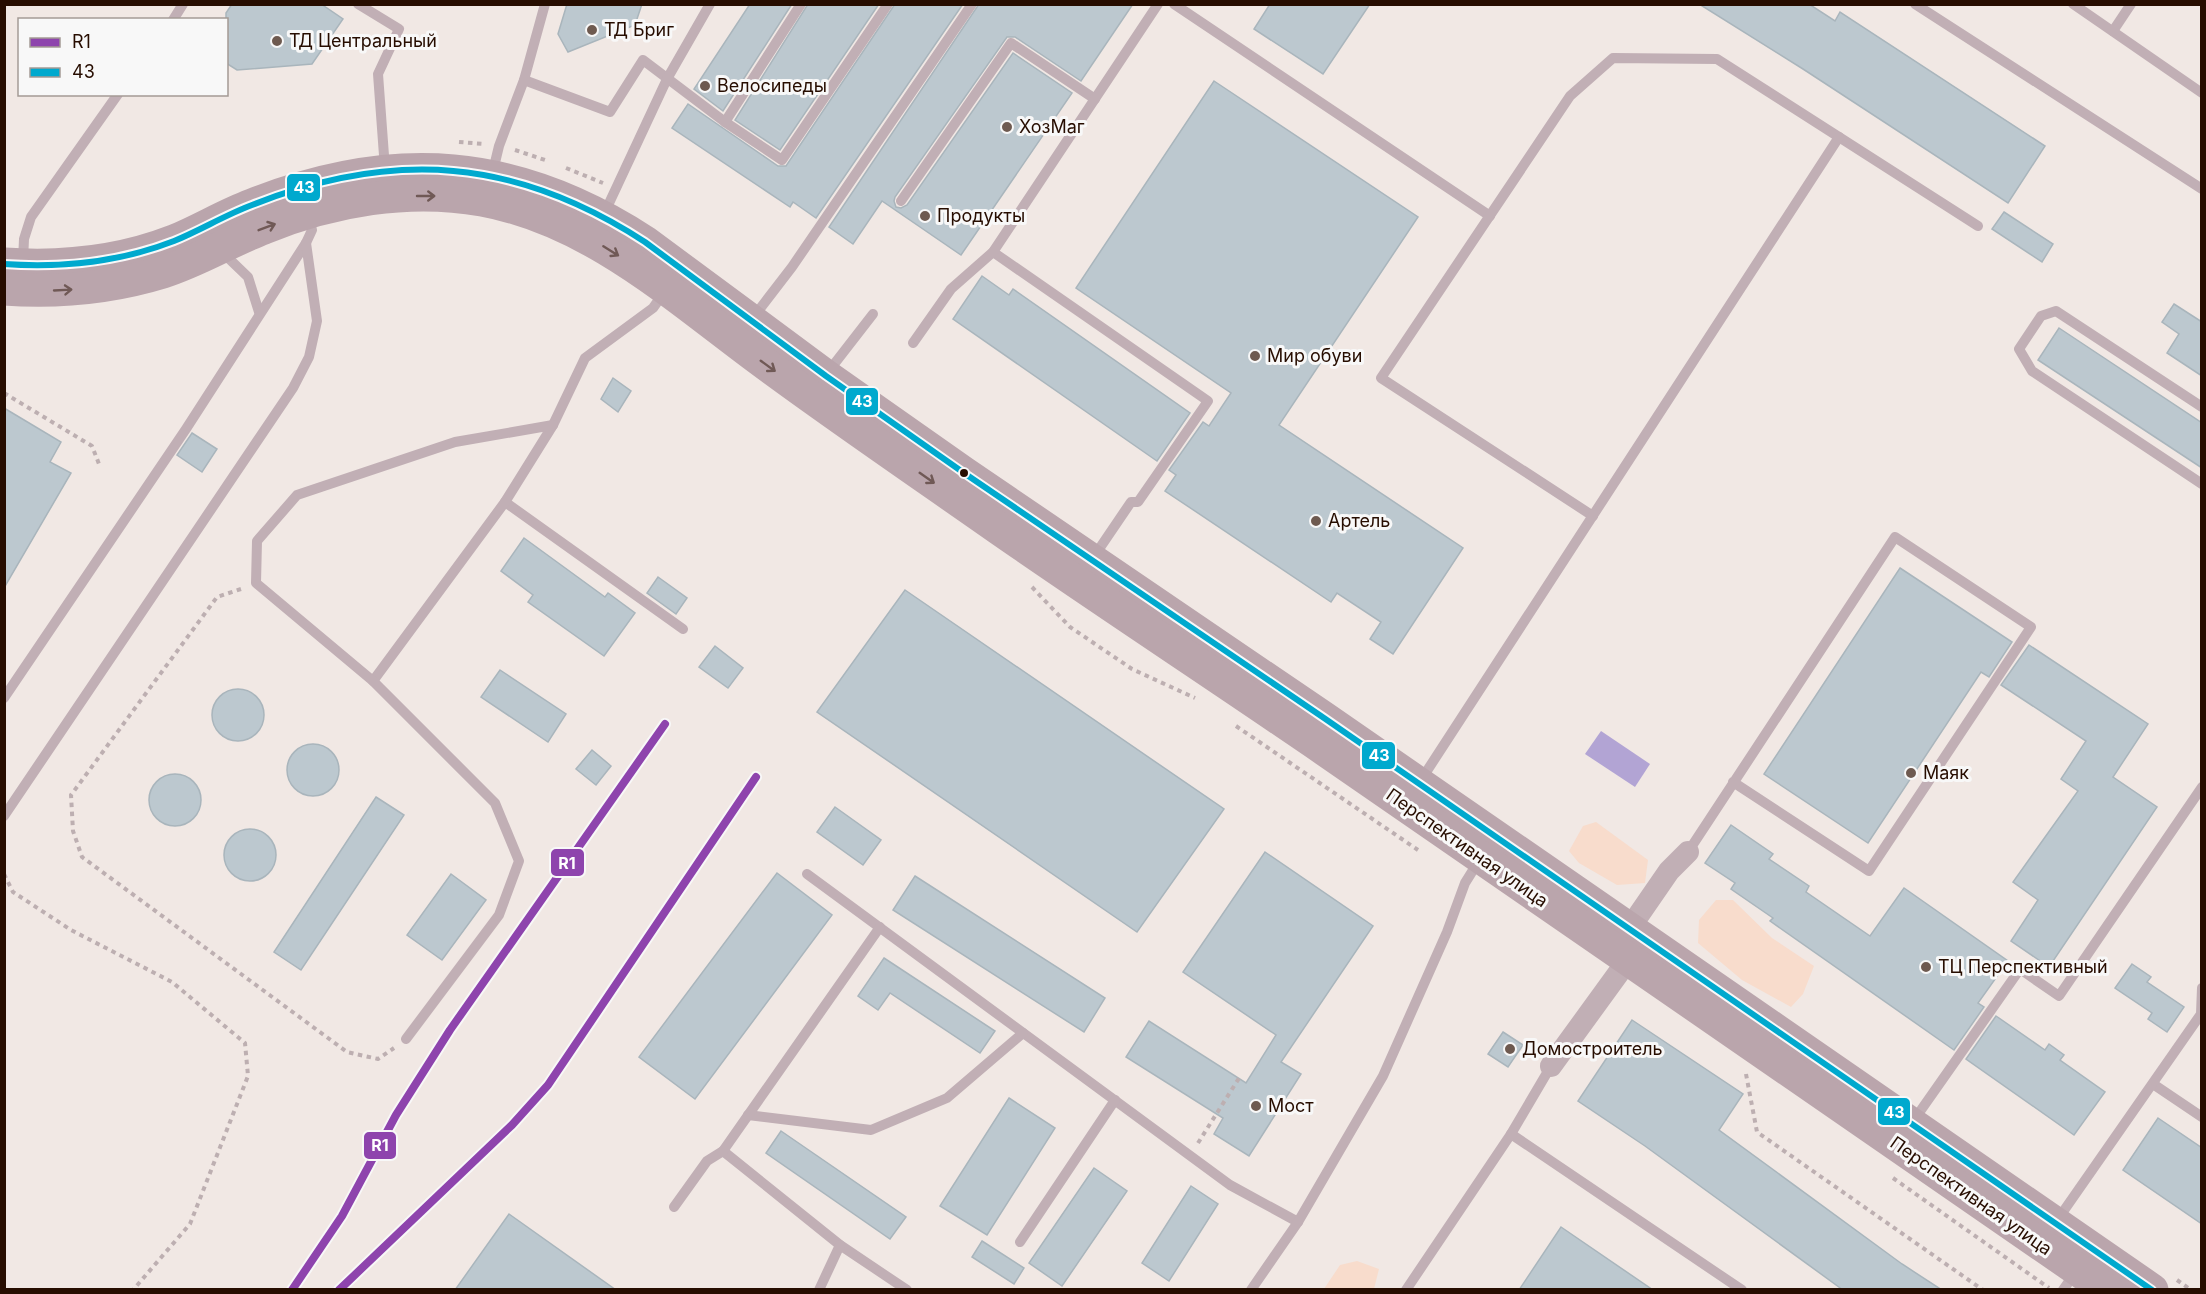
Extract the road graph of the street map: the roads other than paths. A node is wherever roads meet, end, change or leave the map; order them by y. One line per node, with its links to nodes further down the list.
1 (183, 4): 13 (lane)
2 (358, 4): 23 (lane)
3 (545, 4): 16 (lane)
4 (710, 4): 15 (lane)
5 (801, 4): 20 (lane)
6 (888, 4): 20 (lane)
7 (972, 4): 36 (lane)
8 (1158, 4): 19 (lane)
9 (1174, 4): 27 (lane)
10 (1915, 4): 24 (lane)
11 (2073, 4): 14 (lane)
12 (2131, 4): 14 (lane)
13 (173, 18)
14 (2113, 32): 17 (lane)
15 (667, 79): 16 (lane); 20 (lane); 28 (lane)
16 (524, 80): 22 (lane)
17 (2202, 93)
18 (117, 96): 32 (lane)
19 (1095, 99): 25 (lane); 31 (lane)
20 (725, 122)
21 (1839, 137): 27 (lane); 29 (lane); 43 (lane)
22 (492, 175): 23 (main road, Перспективная улица); 28 (main road, Перспективная улица)
23 (386, 183): 26 (main road, Перспективная улица); 33 (main road, Перспективная улица, one-way to 33)
24 (2202, 189)
25 (901, 201)
26 (304, 209): 30 (main road, Перспективная улица, one-way to 26); 32 (main road, Перспективная улица); 34 (lane); 51 (lane)
27 (1490, 216): 43 (lane)
28 (603, 217): 33 (main road, Перспективная улица)
29 (1978, 226)
30 (218, 249): 32 (main road, Перспективная улица, one-way to 30); 34 (lane)
31 (993, 252): 37 (lane); 44 (lane)
32 (17, 277)
33 (674, 280): 36 (main road, Перспективная улица); 40 (lane)
34 (259, 312): 47 (lane)
35 (873, 314): 38 (lane)
36 (742, 331): 38 (main road, Перспективная улица)
37 (913, 343)
38 (818, 386): 44 (main road, Перспективная улица); 50 (main road, Перспективная улица, one-way to 50)
39 (2202, 407): 41 (lane)
40 (553, 425): 42 (lane); 46 (lane)
41 (2202, 484)
42 (505, 502): 45 (lane); 46 (lane)
43 (1593, 516): 50 (lane)
44 (1091, 561): 50 (main road, Перспективная улица)
45 (684, 629)
46 (373, 681): 59 (lane)
47 (4, 698)
48 (1733, 782): 48 (lane); 53 (lane)
49 (2202, 787): 66 (lane)
50 (1412, 795): 52 (main road, Перспективная улица)
51 (4, 816)
52 (1488, 847): 56 (main road, Перспективная улица); 69 (lane)
53 (1688, 852): 56 (street)
54 (807, 874): 55 (lane)
55 (880, 927): 58 (lane); 63 (lane)
56 (1628, 944): 60 (street); 66 (main road, Перспективная улица)
57 (2202, 988): 61 (lane)
58 (1023, 1033): 62 (lane); 63 (lane)
59 (406, 1039)
60 (1551, 1066): 65 (lane)
61 (2152, 1084): 64 (lane); 70 (lane)
62 (1115, 1100): 69 (lane); 71 (lane)
63 (748, 1115): 67 (lane)
64 (2202, 1118)
65 (1511, 1134): 77 (lane); 78 (lane)
66 (1900, 1142): 70 (main road, Перспективная улица)
67 (723, 1151): 68 (lane); 72 (lane)
68 (674, 1207)
69 (1298, 1222): 76 (lane)
70 (2048, 1233): 73 (main road, Перспективная улица)
71 (1020, 1242)
72 (840, 1245): 74 (lane); 75 (lane)
73 (2081, 1265): 79 (main road, Перспективная улица); 80 (main road, Перспективная улица)
74 (819, 1290)
75 (907, 1290)
76 (1251, 1290)
77 (1406, 1290)
78 (1742, 1290)
79 (2107, 1290)
80 (2152, 1290)

